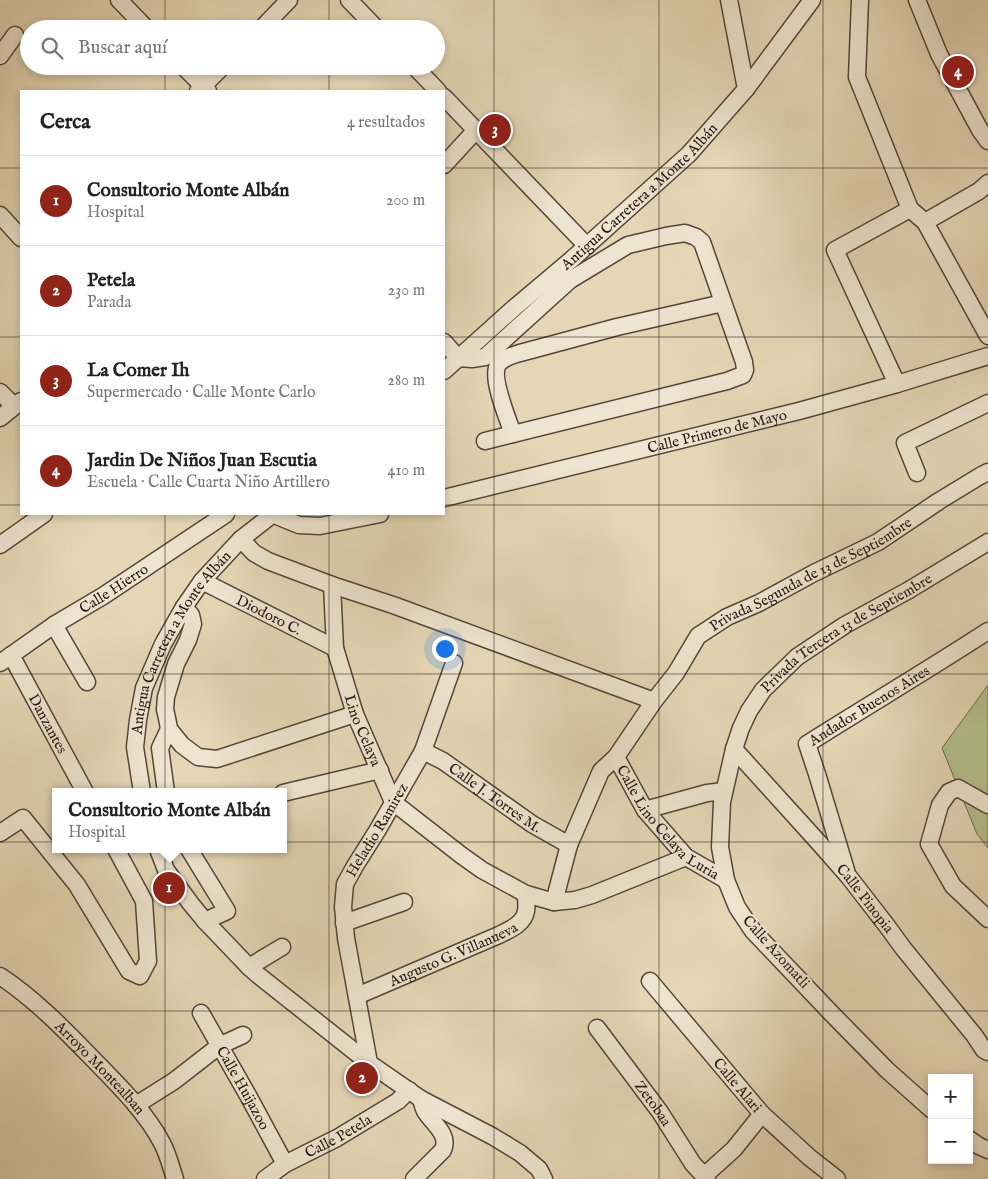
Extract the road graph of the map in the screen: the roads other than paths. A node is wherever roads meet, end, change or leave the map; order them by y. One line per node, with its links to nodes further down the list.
1 (119, 0): 8 (street)
2 (289, 0): 9 (street)
3 (349, 0): 10 (street)
4 (729, 0): 16 (street)
5 (812, 0): 16 (street, Antigua Carretera a Monte Albán)
6 (860, 0): 24 (street)
7 (917, 0): 21 (street)
8 (138, 20)
9 (270, 20)
10 (368, 20)
11 (15, 35): 12 (street)
12 (0, 56)
13 (191, 75): 17 (street)
14 (216, 75): 17 (street)
15 (423, 75): 18 (street)
16 (746, 89): 28 (street, Antigua Carretera a Monte Albán)
17 (203, 90)
18 (437, 90)
19 (445, 98): 20 (street)
20 (476, 130): 22 (street); 28 (street)
21 (988, 142)
22 (445, 164)
23 (988, 183): 26 (street)
24 (910, 209): 26 (street); 35 (street)
25 (2, 220): 27 (street)
26 (925, 222): 30 (street)
27 (20, 237)
28 (587, 246): 33 (street, Antigua Carretera a Monte Albán)
29 (723, 303): 33 (street); 40 (street); 40 (street)
30 (988, 336)
31 (445, 343): 33 (street)
32 (988, 356): 35 (street, Calle Primero de Mayo)
33 (458, 358): 34 (street, Antigua Carretera a Monte Albán)
34 (445, 370)
35 (896, 384): 44 (street, Calle Primero de Mayo)
36 (0, 392): 38 (street)
37 (988, 403): 43 (street)
38 (18, 404): 39 (street)
39 (0, 418)
40 (512, 434): 41 (street)
41 (484, 441)
42 (988, 472): 62 (street, Privada Segunda de 13 de Septiembre)
43 (917, 473)
44 (445, 498)
45 (43, 515): 52 (street)
46 (225, 515): 56 (street, Calle Hierro)
47 (272, 515): 50 (street, Antigua Carretera a Monte Albán)
48 (275, 515): 49 (street)
49 (375, 515)
50 (241, 539): 53 (street, Antigua Carretera a Monte Albán); 54 (street)
51 (988, 542): 65 (street, Privada Tercera 13 de Septiembre)
52 (0, 545)
53 (202, 581): 55 (street, Antigua Carretera a Monte Albán); 58 (street, Diodoro C.)
54 (332, 584): 58 (street, Lino Celaya); 62 (street)
55 (184, 606): 64 (street); 71 (street, Antigua Carretera a Monte Albán)
56 (54, 625): 59 (street, Calle Hierro); 61 (street)
57 (988, 632): 79 (street, Andador Buenos Aires)
58 (335, 648): 63 (street, Lino Celaya)
59 (5, 659): 70 (street, Danzantes)
60 (454, 663): 66 (street, Heladio Ramirez)
61 (87, 682)
62 (654, 701): 67 (street, Privada Segunda de 13 de Septiembre)
63 (355, 714): 64 (street); 68 (street, Lino Celaya)
64 (170, 729): 72 (street)
65 (734, 749): 74 (street, Calle Azomatli); 80 (street, Calle Pinopia)
66 (423, 751): 75 (street, Heladio Ramirez); 81 (street, Calle J. Torres M.)
67 (616, 758): 69 (street, Privada Segunda de 13 de Septiembre); 77 (street, Calle Lino Celaya Luria)
68 (380, 770): 73 (street); 75 (street, Lino Celaya)
69 (601, 772): 81 (street, Calle Lino Celaya Luria)
70 (83, 788)
71 (141, 788)
72 (165, 788)
73 (287, 792)
74 (724, 792): 77 (street); 87 (street, Calle Azomatli)
75 (393, 802): 88 (street); 93 (street, Heladio Ramirez)
76 (988, 805): 91 (street)
77 (645, 810): 85 (street, Calle Lino Celaya Luria)
78 (0, 834): 82 (street)
79 (836, 836): 80 (street); 86 (street, Andador Buenos Aires)
80 (820, 844): 86 (street, Calle Pinopia)
81 (568, 845): 90 (street, Calle Lino Celaya Luria)
82 (118, 853)
83 (160, 853): 92 (street)
84 (191, 853): 92 (street)
85 (686, 857): 87 (street, Calle Lino Celaya Luria); 90 (street)
86 (849, 878): 103 (street, Calle Pinopia)
87 (726, 880): 107 (street, Calle Azomatli)
88 (526, 894): 90 (street); 98 (street, Augusto G. Villanueva)
89 (404, 902): 93 (street)
90 (554, 902)
91 (988, 919)
92 (204, 921): 95 (street)
93 (344, 924): 98 (street, Heladio Ramirez)
94 (282, 947): 95 (street)
95 (249, 967): 104 (street)
96 (0, 976): 106 (street, Arroyo Montealban)
97 (650, 981): 108 (street, Calle Alari)
98 (357, 996): 104 (street, Heladio Ramirez)
99 (201, 1014): 102 (street, Calle Huijazoo)
100 (597, 1028): 112 (street, Zetobaa)
101 (243, 1035): 102 (street)
102 (219, 1046): 106 (street); 111 (street, Calle Huijazoo)
103 (988, 1052)
104 (369, 1063): 105 (street)
105 (415, 1094): 111 (street, Calle Petela); 115 (street); 116 (street)
106 (136, 1106): 113 (street, Arroyo Montealban)
107 (928, 1106)
108 (762, 1114): 112 (street); 117 (street, Calle Alari)
109 (973, 1142): 110 (street)
110 (988, 1150)
111 (285, 1164): 114 (street, Calle Petela)
112 (705, 1178)
113 (175, 1179)
114 (265, 1179)
115 (414, 1179)
116 (544, 1179)
117 (837, 1179)

